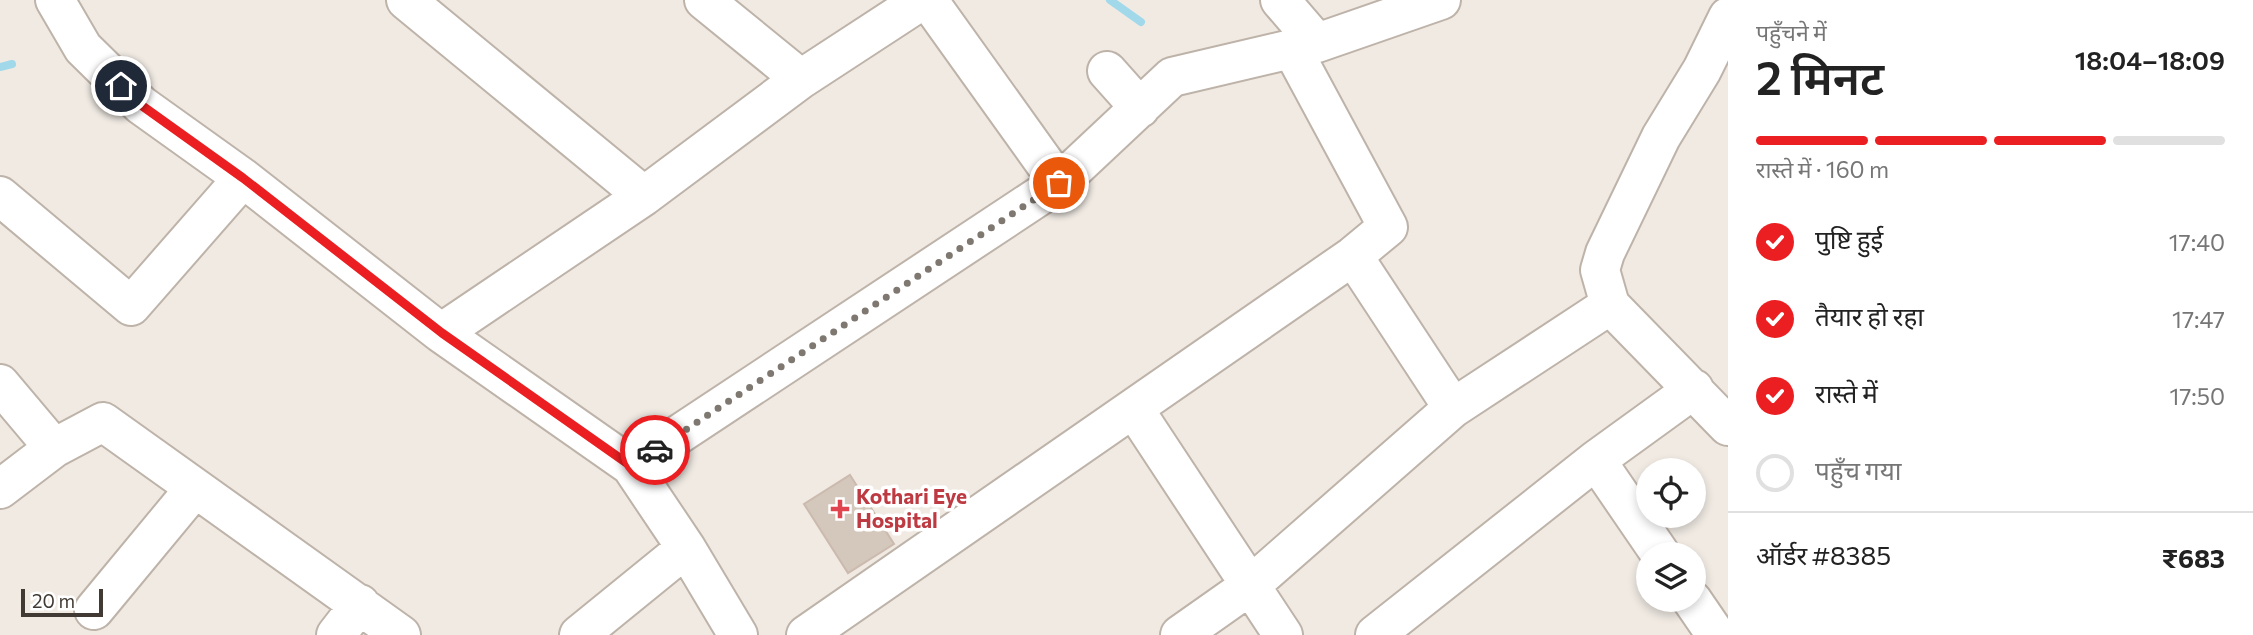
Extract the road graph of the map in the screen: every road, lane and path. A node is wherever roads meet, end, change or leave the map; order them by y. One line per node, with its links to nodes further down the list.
1 (55, 0): 14 (street)
2 (406, 0): 16 (street)
3 (704, 0): 12 (street)
4 (922, 0): 12 (street)
5 (928, 0): 15 (street)
6 (1280, 0): 10 (street)
7 (1441, 0): 8 (street)
8 (1390, 7): 10 (street)
9 (1728, 17): 19 (street)
10 (1305, 46): 13 (street); 18 (street)
11 (1107, 71): 13 (street)
12 (801, 79): 16 (street)
13 (1140, 108): 15 (street)
14 (243, 178): 17 (street); 20 (street)
15 (1059, 183): 28 (street)
16 (644, 195): 20 (street)
17 (0, 196)
18 (1353, 256): 23 (street); 24 (street)
19 (1610, 304): 22 (street); 23 (street)
20 (442, 333): 28 (street)
21 (0, 384): 26 (street)
22 (1694, 389): 25 (street); 27 (street)
23 (1453, 408): 33 (street)
24 (1134, 409): 33 (street); 41 (street)
25 (1728, 426)
26 (54, 447): 29 (street); 30 (street)
27 (1596, 460): 31 (street); 44 (street)
28 (631, 466): 32 (street)
29 (195, 488): 34 (street); 35 (street)
30 (0, 489)
31 (1652, 542)
32 (686, 548): 39 (street); 40 (street)
33 (1251, 585): 42 (street); 43 (street)
34 (360, 604): 37 (street); 38 (street)
35 (94, 610)
36 (1700, 612): 45 (street)
37 (336, 635)
38 (401, 635)
39 (579, 635)
40 (738, 635)
41 (806, 635)
42 (1180, 635)
43 (1283, 635)
44 (1375, 635)
45 (1716, 635)

